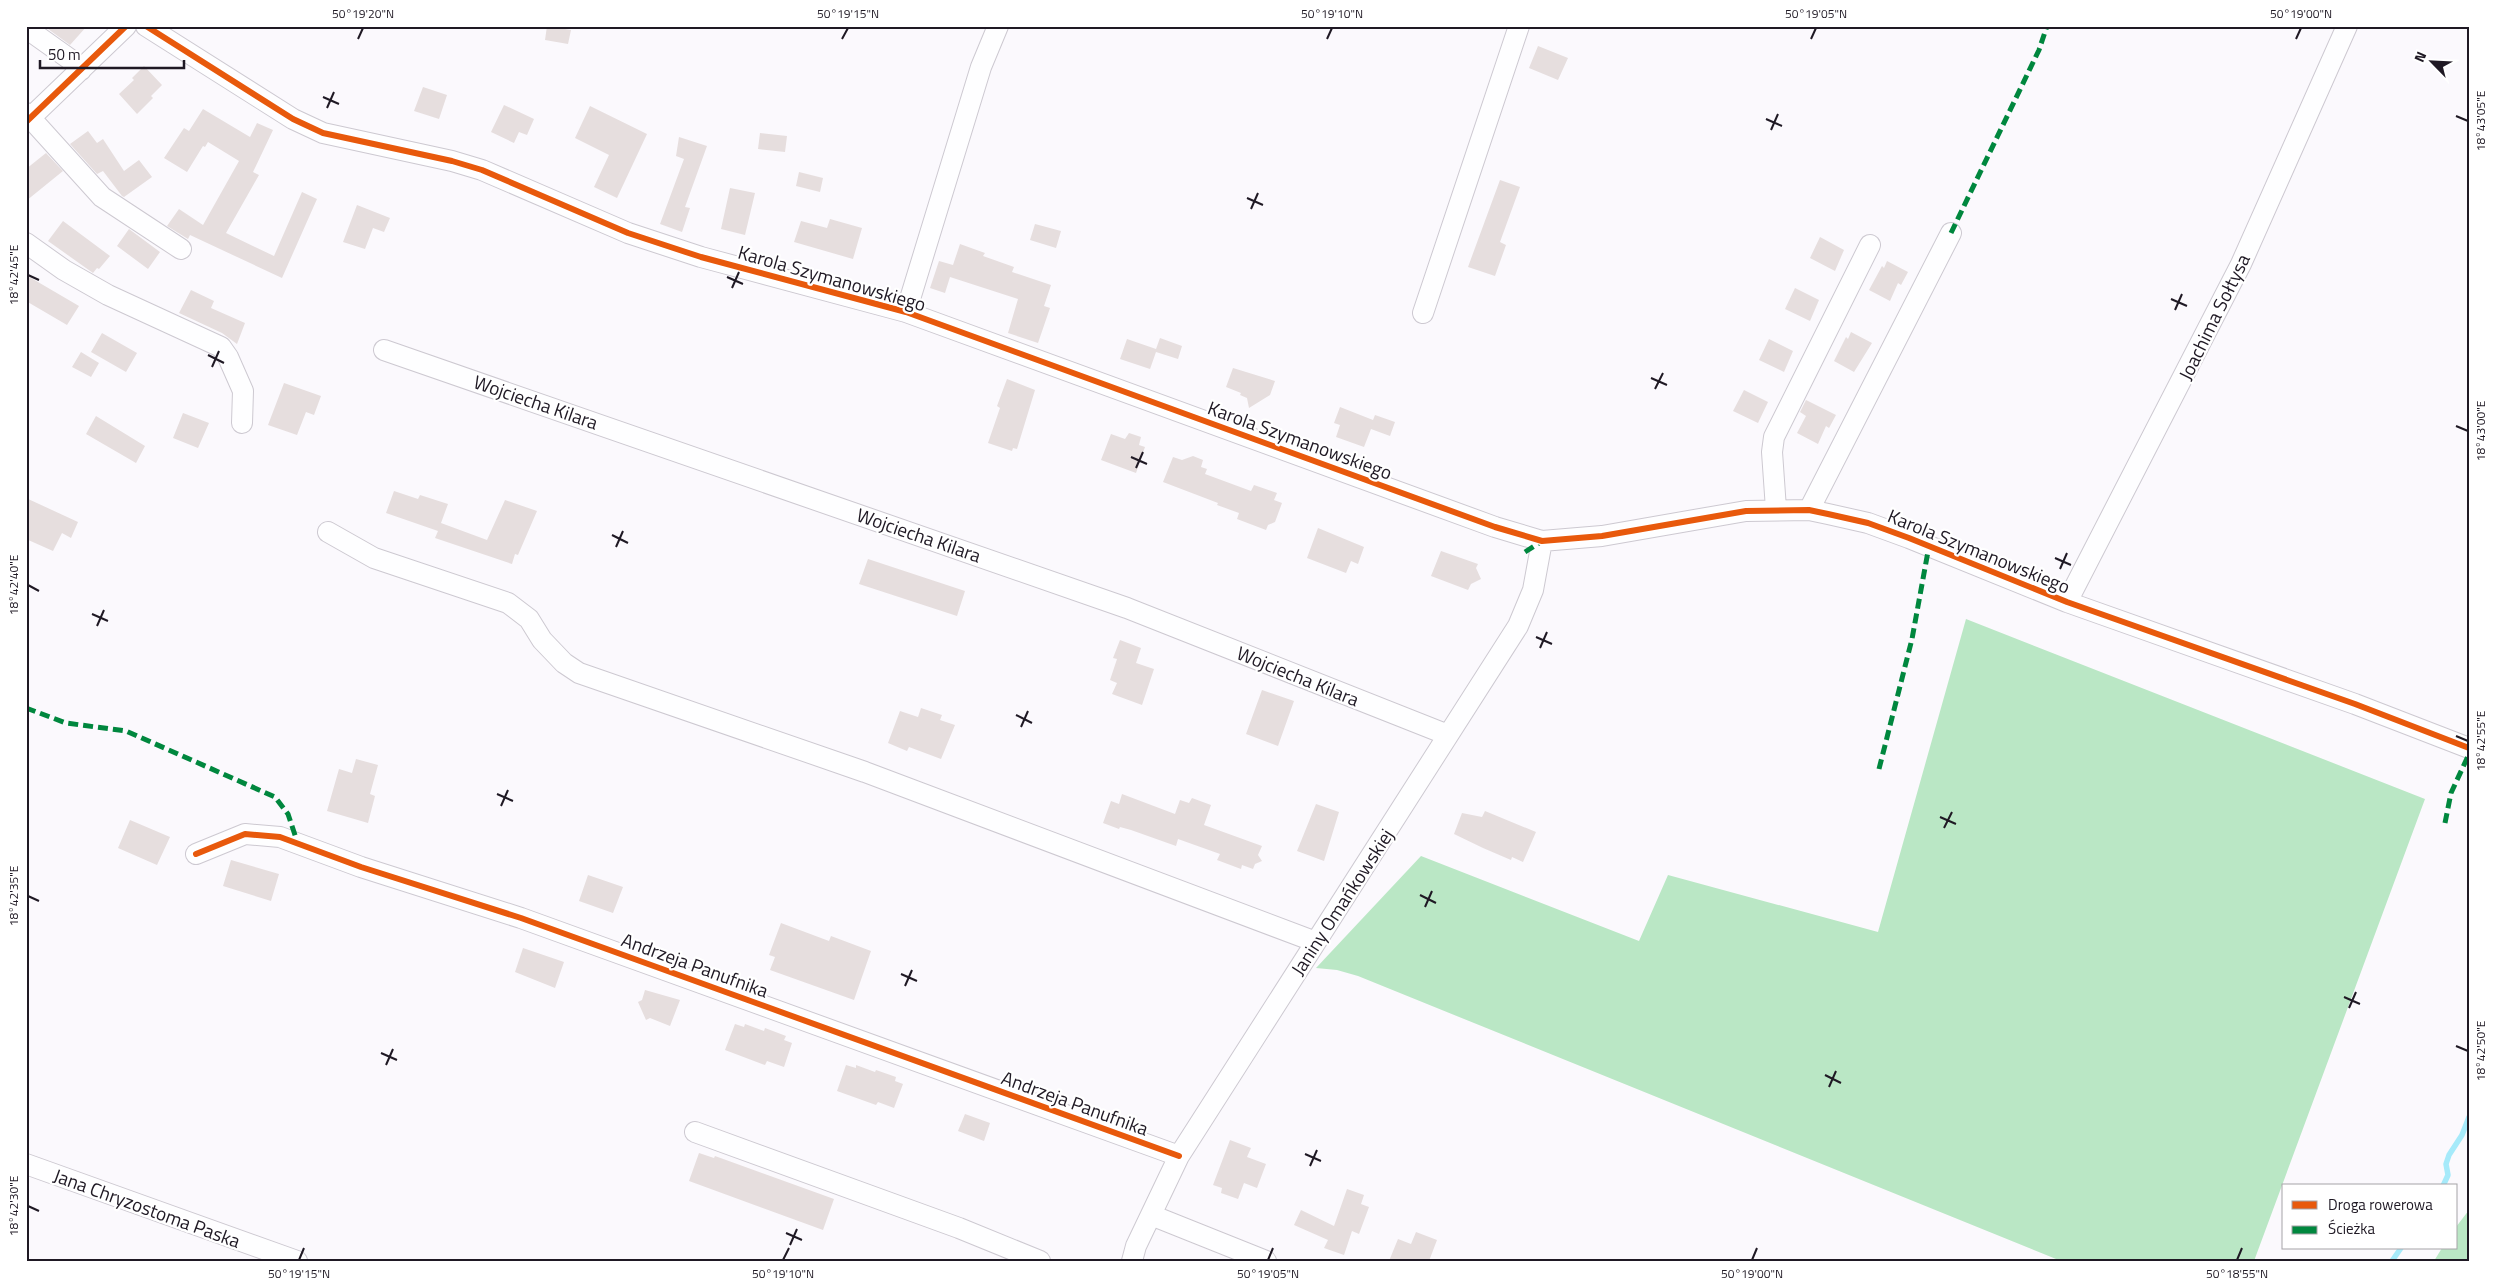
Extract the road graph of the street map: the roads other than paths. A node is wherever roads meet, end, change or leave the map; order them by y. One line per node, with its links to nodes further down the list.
1 (126, 26): 7 (street)
2 (146, 26): 13 (street, Karola Szymanowskiego)
3 (998, 26): 13 (street, Karola Szymanowskiego)
4 (1519, 26): 14 (street)
5 (2347, 26): 21 (street, Joachima Sołtysa)
6 (26, 28): 7 (street)
7 (81, 70): 8 (street)
8 (28, 118): 12 (street)
9 (1950, 233): 18 (street)
10 (26, 243): 16 (street)
11 (1870, 245): 17 (street)
12 (181, 249)
13 (906, 312): 20 (street, Karola Szymanowskiego)
14 (1423, 313)
15 (384, 350): 22 (street, Wojciecha Kilara)
16 (242, 423)
17 (1776, 509): 18 (street, Karola Szymanowskiego); 20 (street, Karola Szymanowskiego)
18 (1809, 510): 21 (street, Karola Szymanowskiego)
19 (328, 532): 25 (street)
20 (1542, 541): 22 (street, Janiny Omańkowskiej)
21 (2068, 602): 23 (street, Karola Szymanowskiego)
22 (1448, 735): 25 (street, Janiny Omańkowskiej)
23 (2469, 748)
24 (196, 854): 27 (street, Andrzeja Panufnika)
25 (1316, 942): 27 (street, Janiny Omańkowskiej)
26 (695, 1132): 31 (street)
27 (1179, 1156): 29 (street, Janiny Omańkowskiej)
28 (26, 1164): 30 (street, Jana Chryzostoma Paska)
29 (1151, 1215): 32 (street, Janiny Omańkowskiej); 33 (street)
30 (297, 1261)
31 (1040, 1261)
32 (1132, 1261)
33 (1266, 1261)

